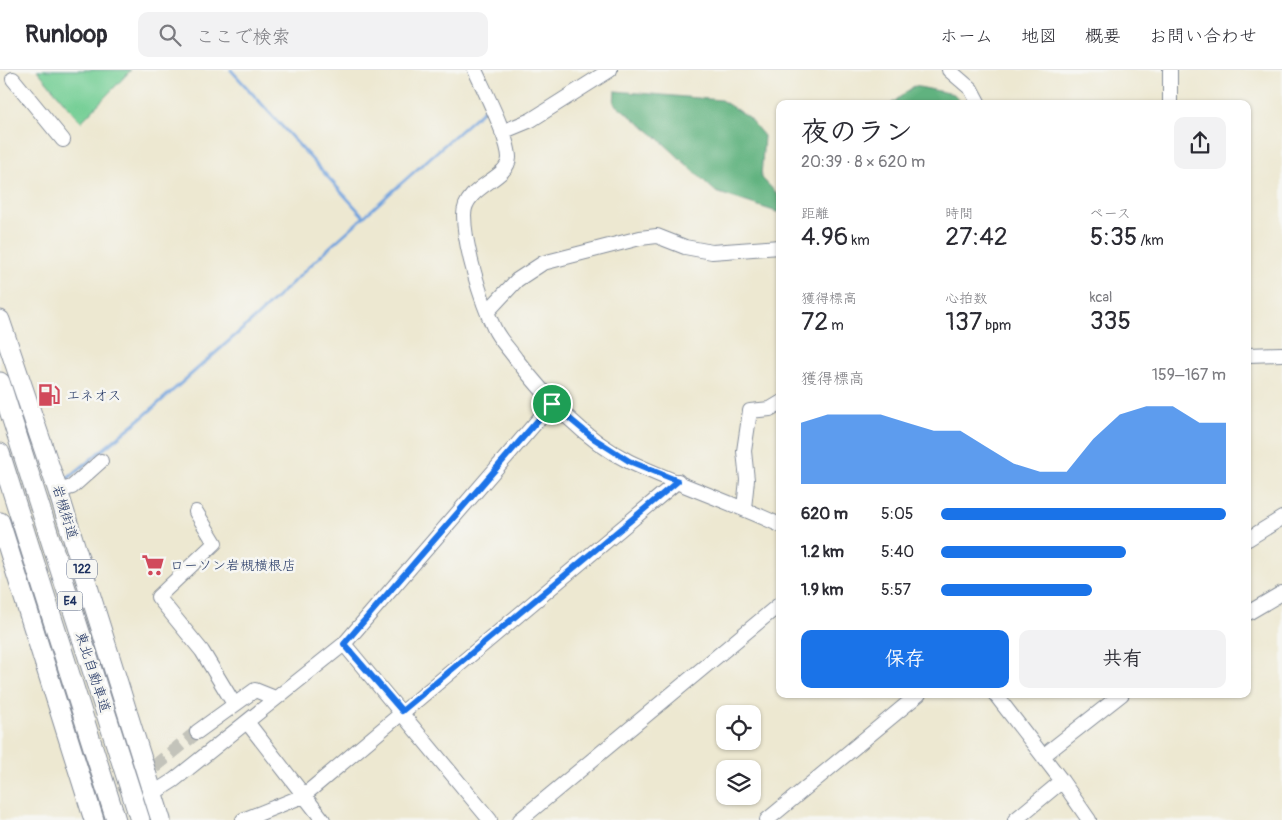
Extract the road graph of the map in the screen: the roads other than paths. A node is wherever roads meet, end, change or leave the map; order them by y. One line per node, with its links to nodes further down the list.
1 (475, 70): 8 (street)
2 (610, 70): 8 (street)
3 (949, 70): 6 (street)
4 (1170, 70): 7 (street)
5 (14, 79): 9 (street)
6 (977, 100)
7 (1170, 100)
8 (502, 132): 11 (street)
9 (63, 140)
10 (776, 247): 11 (street)
11 (488, 311): 16 (street)
12 (0, 320): 21 (highway, 岩槻街道 / 122)
13 (1282, 354): 14 (street)
14 (1251, 355)
15 (0, 382): 46 (highway, 東北自動車道 / E4)
16 (552, 404): 20 (street); 31 (street)
17 (776, 405): 22 (street)
18 (0, 453): 45 (highway, 東北自動車道 / E4)
19 (101, 461): 21 (street)
20 (678, 481): 22 (street); 37 (street)
21 (58, 491): 42 (highway, 岩槻街道 / 122)
22 (744, 508): 26 (street)
23 (196, 512): 36 (street)
24 (1282, 518): 27 (street)
25 (0, 522): 44 (highway)
26 (776, 523)
27 (1251, 537)
28 (1282, 594): 30 (street)
29 (776, 607): 51 (street)
30 (1251, 611)
31 (344, 644): 32 (street); 37 (street)
32 (275, 698): 36 (street); 38 (street)
33 (914, 698): 52 (street)
34 (998, 698): 40 (street)
35 (1117, 698): 40 (street)
36 (234, 704): 39 (street)
37 (402, 711): 43 (street); 50 (street)
38 (247, 722): 42 (street); 43 (street)
39 (197, 732)
40 (1043, 756): 41 (street)
41 (1062, 781): 53 (street); 54 (street)
42 (152, 794): 47 (highway, 岩槻街道 / 122)
43 (303, 796): 48 (street); 49 (street)
44 (94, 820)
45 (116, 820)
46 (140, 820)
47 (161, 820)
48 (243, 820)
49 (323, 820)
50 (490, 820)
51 (520, 820)
52 (767, 820)
53 (1016, 820)
54 (1089, 820)

